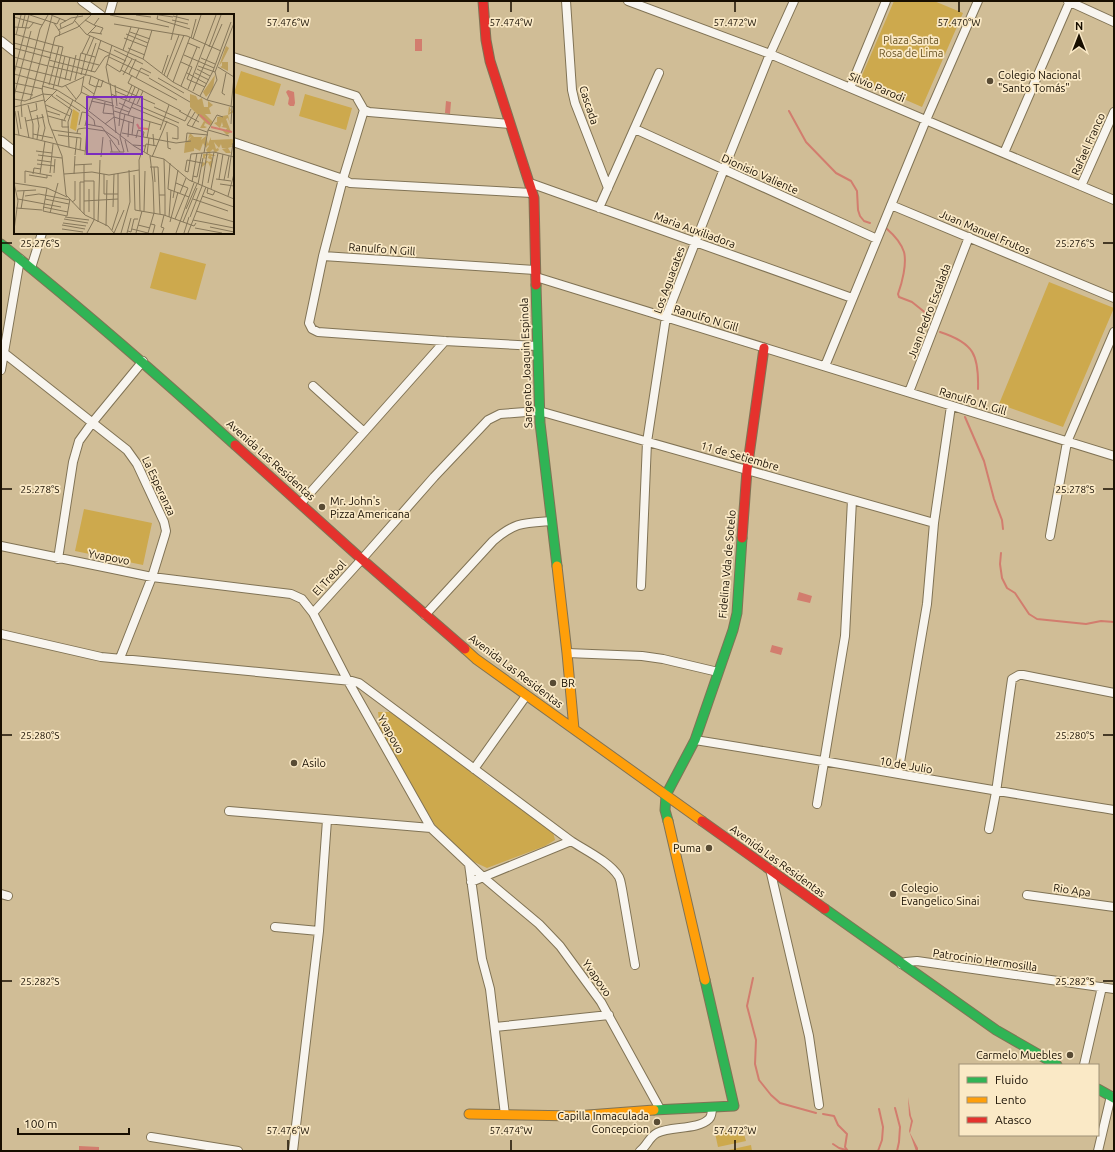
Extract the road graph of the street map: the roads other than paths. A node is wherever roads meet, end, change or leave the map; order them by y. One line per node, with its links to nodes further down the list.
1 (82, 1): 10 (street)
2 (114, 1): 11 (street)
3 (483, 1): 22 (street, Sargento Joaquin Espinola)
4 (566, 1): 32 (street, Cascada)
5 (628, 1): 15 (street, Silvio Parodi)
6 (794, 1): 15 (street, Los Aguacates)
7 (886, 1): 18 (street)
8 (978, 1): 21 (street)
9 (1069, 1): 12 (street); 27 (street)
10 (100, 14)
11 (109, 14)
12 (1114, 22)
13 (1, 42): 14 (street)
14 (14, 51)
15 (770, 54): 18 (street, Silvio Parodi); 28 (street, Los Aguacates)
16 (234, 57): 19 (street)
17 (659, 73): 23 (street)
18 (850, 88): 21 (street, Silvio Parodi)
19 (364, 110): 22 (street); 29 (street)
20 (1114, 112): 31 (street, Rafael Franco)
21 (926, 120): 27 (street, Silvio Parodi); 35 (street)
22 (510, 124): 30 (street, Sargento Joaquin Espinola)
23 (634, 129): 28 (street, Dionisio Valiente); 32 (street)
24 (1, 141): 26 (street)
25 (234, 142): 29 (street)
26 (14, 151)
27 (1004, 153): 31 (street, Silvio Parodi)
28 (724, 169): 39 (street, Dionisio Valiente); 40 (street, Los Aguacates)
29 (342, 179): 33 (street); 42 (street)
30 (530, 183): 33 (street, Sargento Joaquin Espinola); 36 (street, Maria Auxiliadora)
31 (1081, 186): 34 (street, Silvio Parodi)
32 (608, 188): 36 (street)
33 (532, 193): 45 (street, Sargento Joaquin Espinola)
34 (1114, 200)
35 (891, 204): 38 (street, Juan Manuel Frutos); 39 (street)
36 (599, 208): 40 (street, Maria Auxiliadora)
37 (42, 234): 44 (street)
38 (969, 237): 47 (street, Juan Manuel Frutos); 59 (street, Juan Pedro Escalada)
39 (877, 239): 46 (street)
40 (694, 242): 46 (street, Maria Auxiliadora); 48 (street, Los Aguacates)
41 (1, 244): 43 (street, Avenida Las Residentas)
42 (323, 256): 45 (street, Ranulfo N Gill); 51 (street)
43 (20, 259): 44 (street, Avenida Las Residentas); 49 (street)
44 (31, 268): 55 (street, Avenida Las Residentas)
45 (535, 274): 48 (street, Ranulfo N Gill); 52 (street, Sargento Joaquin Espinola)
46 (852, 298): 56 (street)
47 (1114, 298)
48 (666, 317): 53 (street, Ranulfo N Gill); 64 (street, Los Aguacates)
49 (4, 332): 54 (street)
50 (1114, 332): 65 (street)
51 (445, 341): 52 (street); 63 (street)
52 (537, 346): 61 (street, Sargento Joaquin Espinola)
53 (764, 348): 56 (street, Ranulfo N Gill); 67 (street, Fidelina Vda de Sotelo)
54 (4, 353): 57 (street); 62 (street, La Esperanza)
55 (143, 361): 62 (street); 69 (street, Avenida Las Residentas)
56 (825, 366): 59 (street, Ranulfo N. Gill)
57 (1, 370)
58 (312, 386): 63 (street)
59 (909, 392): 60 (street, Ranulfo N. Gill)
60 (951, 406): 65 (street, Ranulfo N. Gill); 71 (street)
61 (539, 411): 64 (street, 11 de Setiembre); 70 (street, Sargento Joaquin Espinola); 75 (street, El Trebol)
62 (92, 423): 74 (street); 76 (street, La Esperanza)
63 (364, 432): 69 (street)
64 (647, 442): 67 (street, 11 de Setiembre); 77 (street, Los Aguacates)
65 (1067, 442): 66 (street, Ranulfo N. Gill); 72 (street)
66 (1114, 456)
67 (747, 470): 68 (street, 11 de Setiembre); 83 (street, Fidelina Vda de Sotelo)
68 (852, 500): 71 (street, 11 de Setiembre); 89 (street)
69 (301, 503): 75 (street, Avenida Las Residentas)
70 (551, 521): 79 (street); 81 (street, Sargento Joaquin Espinola)
71 (934, 523): 91 (street)
72 (1050, 536)
73 (1, 546): 74 (street, Yvapovo)
74 (58, 558): 76 (street, Yvapovo)
75 (362, 559): 78 (street, El Trebol); 79 (street, Avenida Las Residentas)
76 (152, 577): 78 (street, Yvapovo); 82 (street, La Esperanza)
77 (641, 586)
78 (313, 613): 84 (street, Yvapovo)
79 (424, 615): 86 (street, Avenida Las Residentas)
80 (1, 634): 82 (street)
81 (567, 653): 83 (street); 87 (street, Sargento Joaquin Espinola)
82 (120, 658): 84 (street)
83 (718, 672): 88 (street, Fidelina Vda de Sotelo)
84 (348, 681): 90 (street); 98 (street, Yvapovo)
85 (1114, 693): 92 (street)
86 (526, 696): 87 (street, Avenida Las Residentas); 90 (street)
87 (574, 729): 93 (street, Avenida Las Residentas)
88 (695, 740): 89 (street, 10 de Julio); 93 (street, Fidelina Vda de Sotelo)
89 (825, 761): 91 (street, 10 de Julio); 94 (street)
90 (474, 769): 100 (street)
91 (898, 774): 92 (street, 10 de Julio)
92 (996, 792): 95 (street, 10 de Julio); 99 (street)
93 (666, 795): 102 (street, Avenida Las Residentas); 120 (street)
94 (817, 804)
95 (1114, 810)
96 (228, 811): 97 (street)
97 (327, 820): 98 (street); 108 (street)
98 (431, 828): 101 (street, Yvapovo)
99 (989, 829)
100 (571, 841): 103 (street); 110 (street)
101 (469, 864): 103 (street, Yvapovo); 104 (street)
102 (770, 869): 109 (street, Avenida Las Residentas); 119 (street)
103 (483, 877): 104 (street); 113 (street, Yvapovo)
104 (471, 882): 114 (street)
105 (1027, 895): 106 (street, Rio Apa)
106 (1114, 907)
107 (275, 927): 108 (street)
108 (319, 931): 126 (street)
109 (901, 964): 111 (street, Patrocinio Hermosilla); 115 (street, Avenida Las Residentas)
110 (635, 966)
111 (1102, 987): 112 (street, Patrocinio Hermosilla); 116 (street)
112 (1114, 989)
113 (609, 1015): 114 (street); 121 (street, Yvapovo)
114 (495, 1027): 123 (street)
115 (1055, 1064)
116 (1084, 1064)
117 (1099, 1090): 118 (street)
118 (1112, 1097): 128 (street)
119 (819, 1104)
120 (712, 1107): 121 (street); 127 (street)
121 (660, 1109): 123 (street)
122 (469, 1114): 123 (street)
123 (505, 1115)
124 (151, 1137): 125 (street)
125 (238, 1151)
126 (293, 1151)
127 (640, 1151)
128 (1098, 1151)

